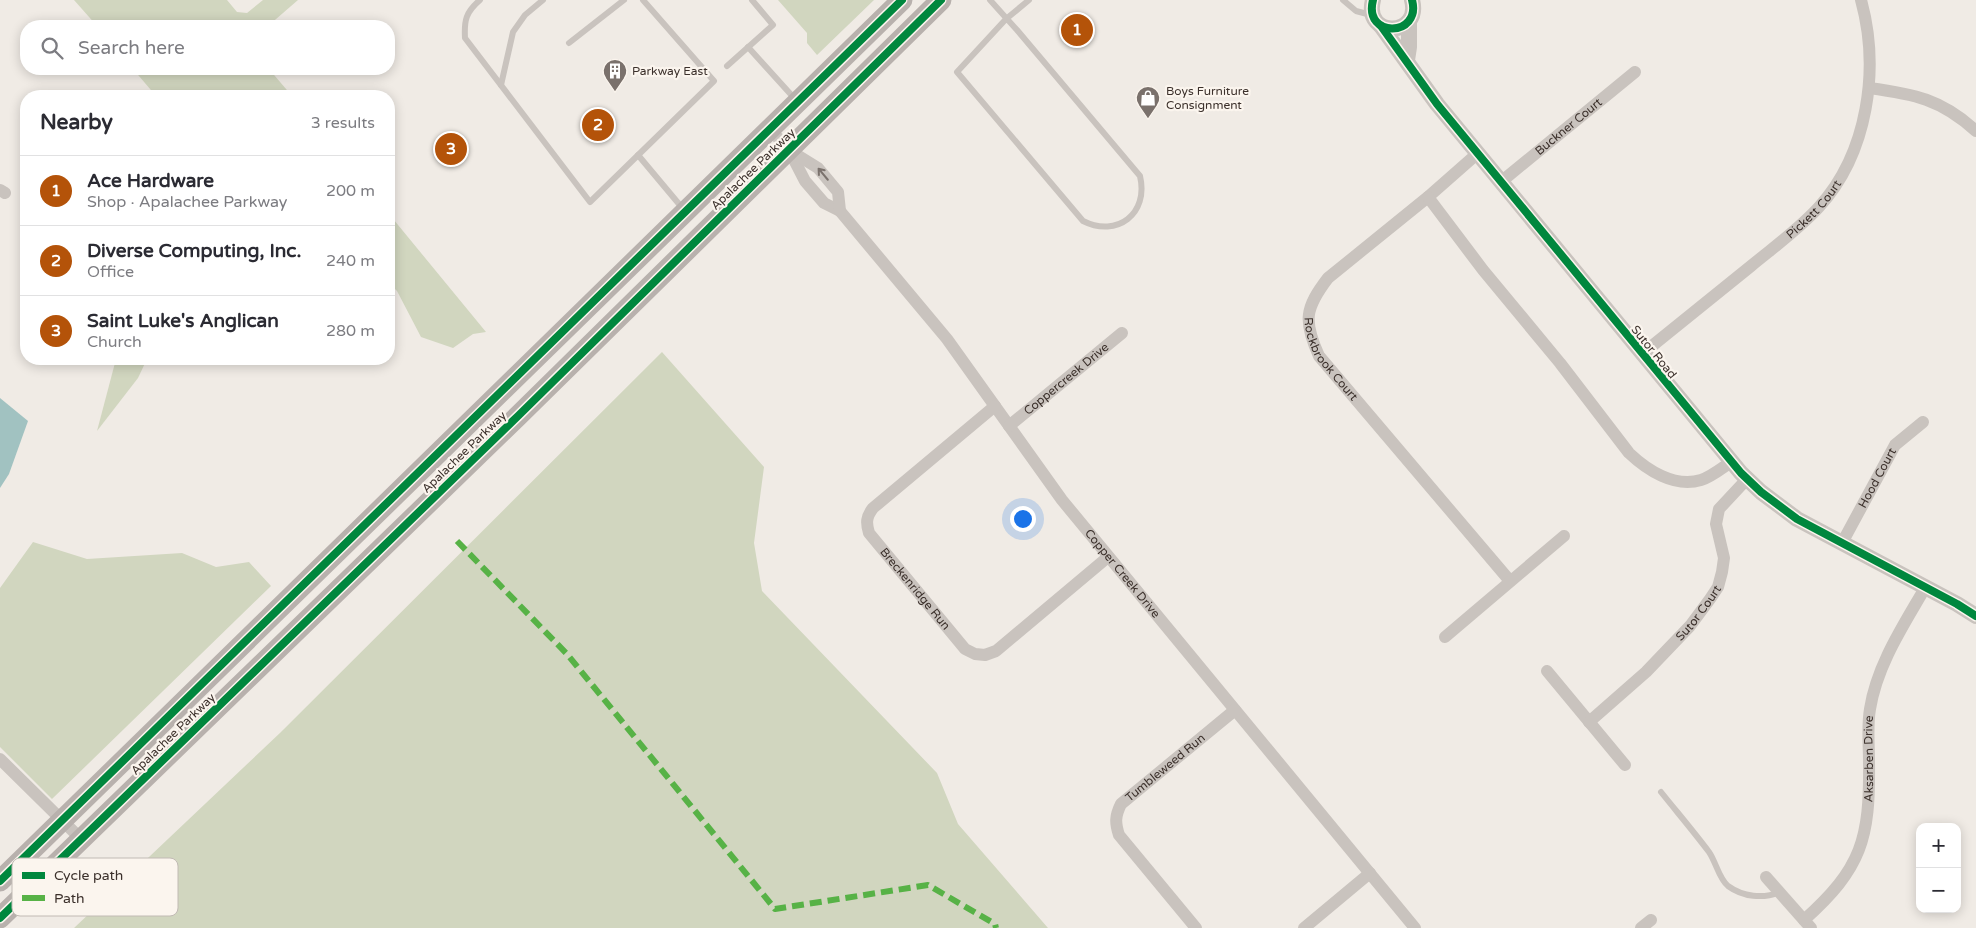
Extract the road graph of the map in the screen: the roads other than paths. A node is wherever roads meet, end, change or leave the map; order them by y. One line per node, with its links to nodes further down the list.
1 (480, 0): 21 (lane)
2 (543, 0): 21 (lane)
3 (624, 0): 16 (lane)
4 (643, 0): 28 (lane)
5 (752, 0): 17 (lane)
6 (902, 0): 23 (main road, Apalachee Parkway)
7 (990, 0): 14 (lane)
8 (1028, 0): 14 (lane)
9 (1344, 0): 13 (lane, Sutor Road)
10 (1412, 0): 15 (street)
11 (1861, 0): 22 (street, Pickett Court)
12 (940, 1): 26 (main road, Apalachee Parkway)
13 (1375, 14): 15 (street); 18 (street, Sutor Road)
14 (1006, 19): 14 (lane)
15 (1408, 21): 18 (street)
16 (570, 43)
17 (748, 47): 19 (lane); 23 (lane)
18 (1407, 60): 27 (street, Sutor Road)
19 (727, 66)
20 (1635, 72): 29 (street, Buckner Court)
21 (501, 85): 28 (lane)
22 (1869, 88): 25 (street); 34 (street, Pickett Court)
23 (798, 102): 24 (main road, Apalachee Parkway)
24 (770, 129): 26 (street, Copper Creek Drive); 32 (main road, Apalachee Parkway)
25 (1976, 131)
26 (788, 150): 31 (street, Copper Creek Drive); 31 (street, Copper Creek Drive, one-way to 26); 41 (main road, Apalachee Parkway)
27 (1478, 153): 29 (street, Sutor Road); 30 (street, Rockbrook Court)
28 (638, 155): 32 (lane)
29 (1502, 181): 34 (street, Sutor Road)
30 (1428, 197): 38 (street); 45 (street, Rockbrook Court)
31 (840, 211): 35 (street, Copper Creek Drive)
32 (686, 212): 39 (main road, Apalachee Parkway)
33 (1122, 333): 37 (street, Coppercreek Drive)
34 (1642, 354): 38 (street, Sutor Road)
35 (995, 406): 37 (street, Copper Creek Drive); 44 (street, Breckenridge Run)
36 (1923, 422): 43 (street, Hood Court)
37 (1009, 426): 44 (street, Copper Creek Drive)
38 (1731, 462): 40 (street, Sutor Road)
39 (416, 476): 41 (main road); 55 (main road, Apalachee Parkway)
40 (1748, 480): 43 (street, Sutor Road); 51 (street, Sutor Court)
41 (435, 496): 56 (main road, Apalachee Parkway)
42 (1564, 536): 45 (street)
43 (1842, 543): 46 (street, Sutor Road)
44 (1108, 557): 50 (street, Copper Creek Drive)
45 (1510, 581): 48 (street)
46 (1925, 588): 47 (street, Sutor Road); 66 (street, Aksarben Drive)
47 (1976, 616)
48 (1444, 637)
49 (1547, 670): 51 (street)
50 (1235, 710): 60 (street, Copper Creek Drive); 67 (street, Tumbleweed Run)
51 (1589, 722): 53 (street)
52 (0, 758): 55 (street)
53 (1625, 765)
54 (1660, 792): 63 (lane)
55 (62, 820): 56 (street); 57 (main road, Apalachee Parkway)
56 (81, 839): 58 (main road, Apalachee Parkway)
57 (23, 858)
58 (62, 858)
59 (12, 869): 62 (main road, Apalachee Parkway)
60 (1370, 873): 68 (street); 69 (street, Copper Creek Drive)
61 (1766, 877): 63 (street)
62 (0, 881)
63 (1780, 892): 66 (street)
64 (12, 906): 65 (main road, Apalachee Parkway)
65 (0, 918)
66 (1807, 924)
67 (1196, 928)
68 (1304, 928)
69 (1415, 928)

